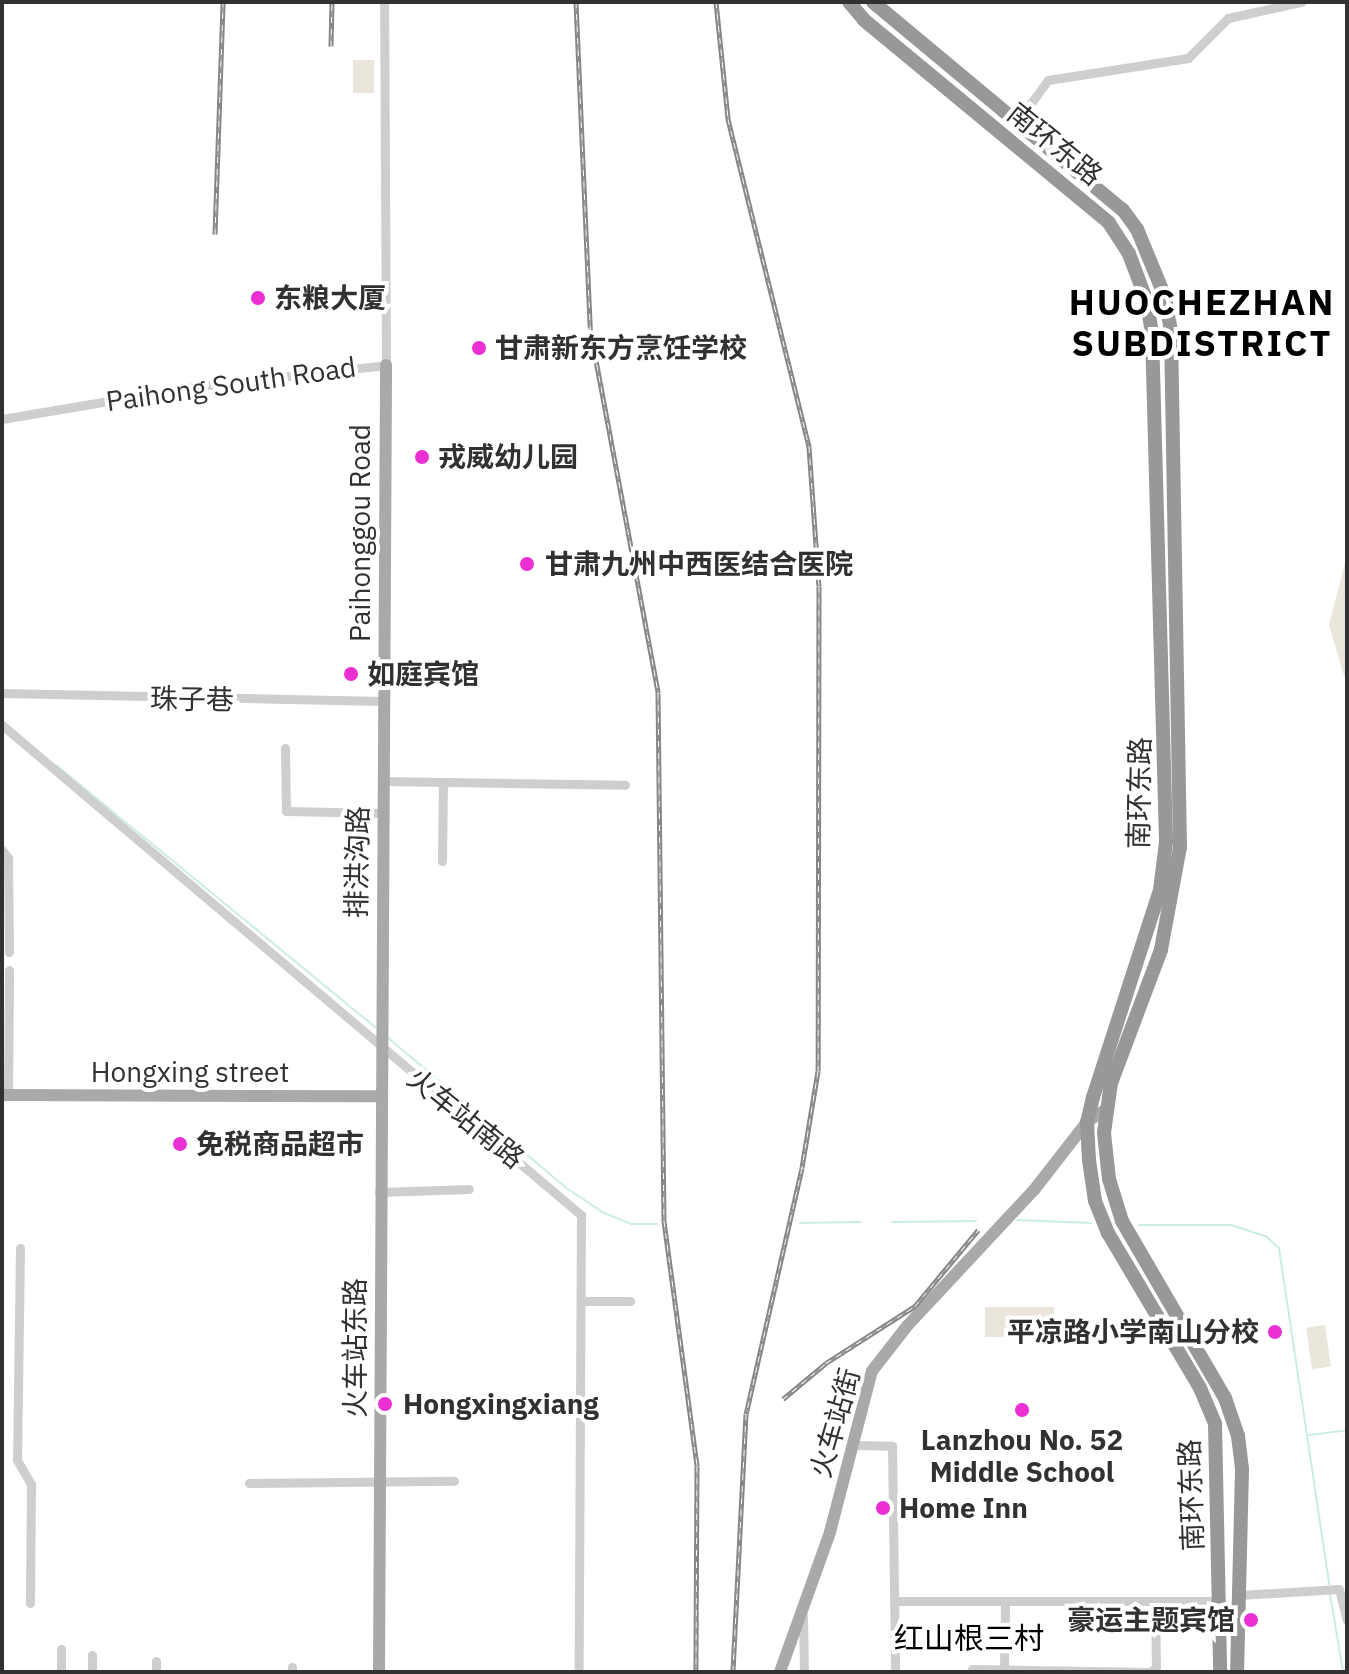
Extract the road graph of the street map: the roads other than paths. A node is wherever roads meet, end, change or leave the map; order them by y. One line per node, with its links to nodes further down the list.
1 (384, 2): 6 (street, Paihong South Road)
2 (849, 2): 25 (highway, 南环东路)
3 (873, 2): 5 (highway, 南环东路)
4 (1301, 2): 5 (street)
5 (1017, 122): 24 (highway, 南环东路)
6 (386, 365): 7 (street, Paihong South Road); 9 (main road, Paihonggou Road)
7 (2, 419)
8 (2, 693): 9 (street, 珠子巷)
9 (382, 701): 12 (main road, 排洪沟路)
10 (2, 725): 21 (street, 火车站南路)
11 (285, 748): 15 (street)
12 (382, 781): 13 (street); 15 (main road, 排洪沟路)
13 (443, 782): 14 (street); 17 (street)
14 (625, 785)
15 (381, 813): 20 (main road, 排洪沟路)
16 (2, 850): 18 (street)
17 (442, 861)
18 (9, 952)
19 (9, 970): 22 (street)
20 (379, 1023): 21 (main road, 火车站东路)
21 (379, 1045): 23 (main road, 火车站东路); 29 (street, 火车站南路)
22 (5, 1095): 23 (main road, Hongxing street)
23 (378, 1096): 27 (main road, 火车站东路)
24 (1105, 1110): 25 (main road, 火车站街); 35 (highway, 南环东路)
25 (1087, 1122): 31 (main road, 火车站街); 37 (highway, 南环东路)
26 (469, 1189): 27 (street)
27 (379, 1192): 32 (main road, 火车站东路)
28 (20, 1248): 40 (street)
29 (583, 1301): 30 (street); 50 (street, 火车站南路)
30 (630, 1301)
31 (853, 1445): 36 (street); 41 (main road, 火车站街)
32 (379, 1481): 33 (street); 34 (street); 49 (main road, 火车站东路)
33 (454, 1481)
34 (249, 1483)
35 (1239, 1595): 42 (street); 55 (highway, 南环东路)
36 (895, 1601): 38 (street); 53 (street)
37 (1220, 1601): 39 (street); 54 (highway, 南环东路)
38 (1005, 1602): 39 (street); 46 (street)
39 (1155, 1602): 46 (street)
40 (30, 1603)
41 (803, 1609): 51 (main road, 火车站街); 52 (street)
42 (1347, 1620)
43 (61, 1649): 47 (street)
44 (92, 1655): 48 (street)
45 (972, 1669): 46 (street)
46 (1004, 1669)
47 (61, 1672)
48 (92, 1672)
49 (379, 1672)
50 (579, 1672)
51 (780, 1672)
52 (804, 1672)
53 (895, 1672)
54 (1220, 1672)
55 (1237, 1672)

